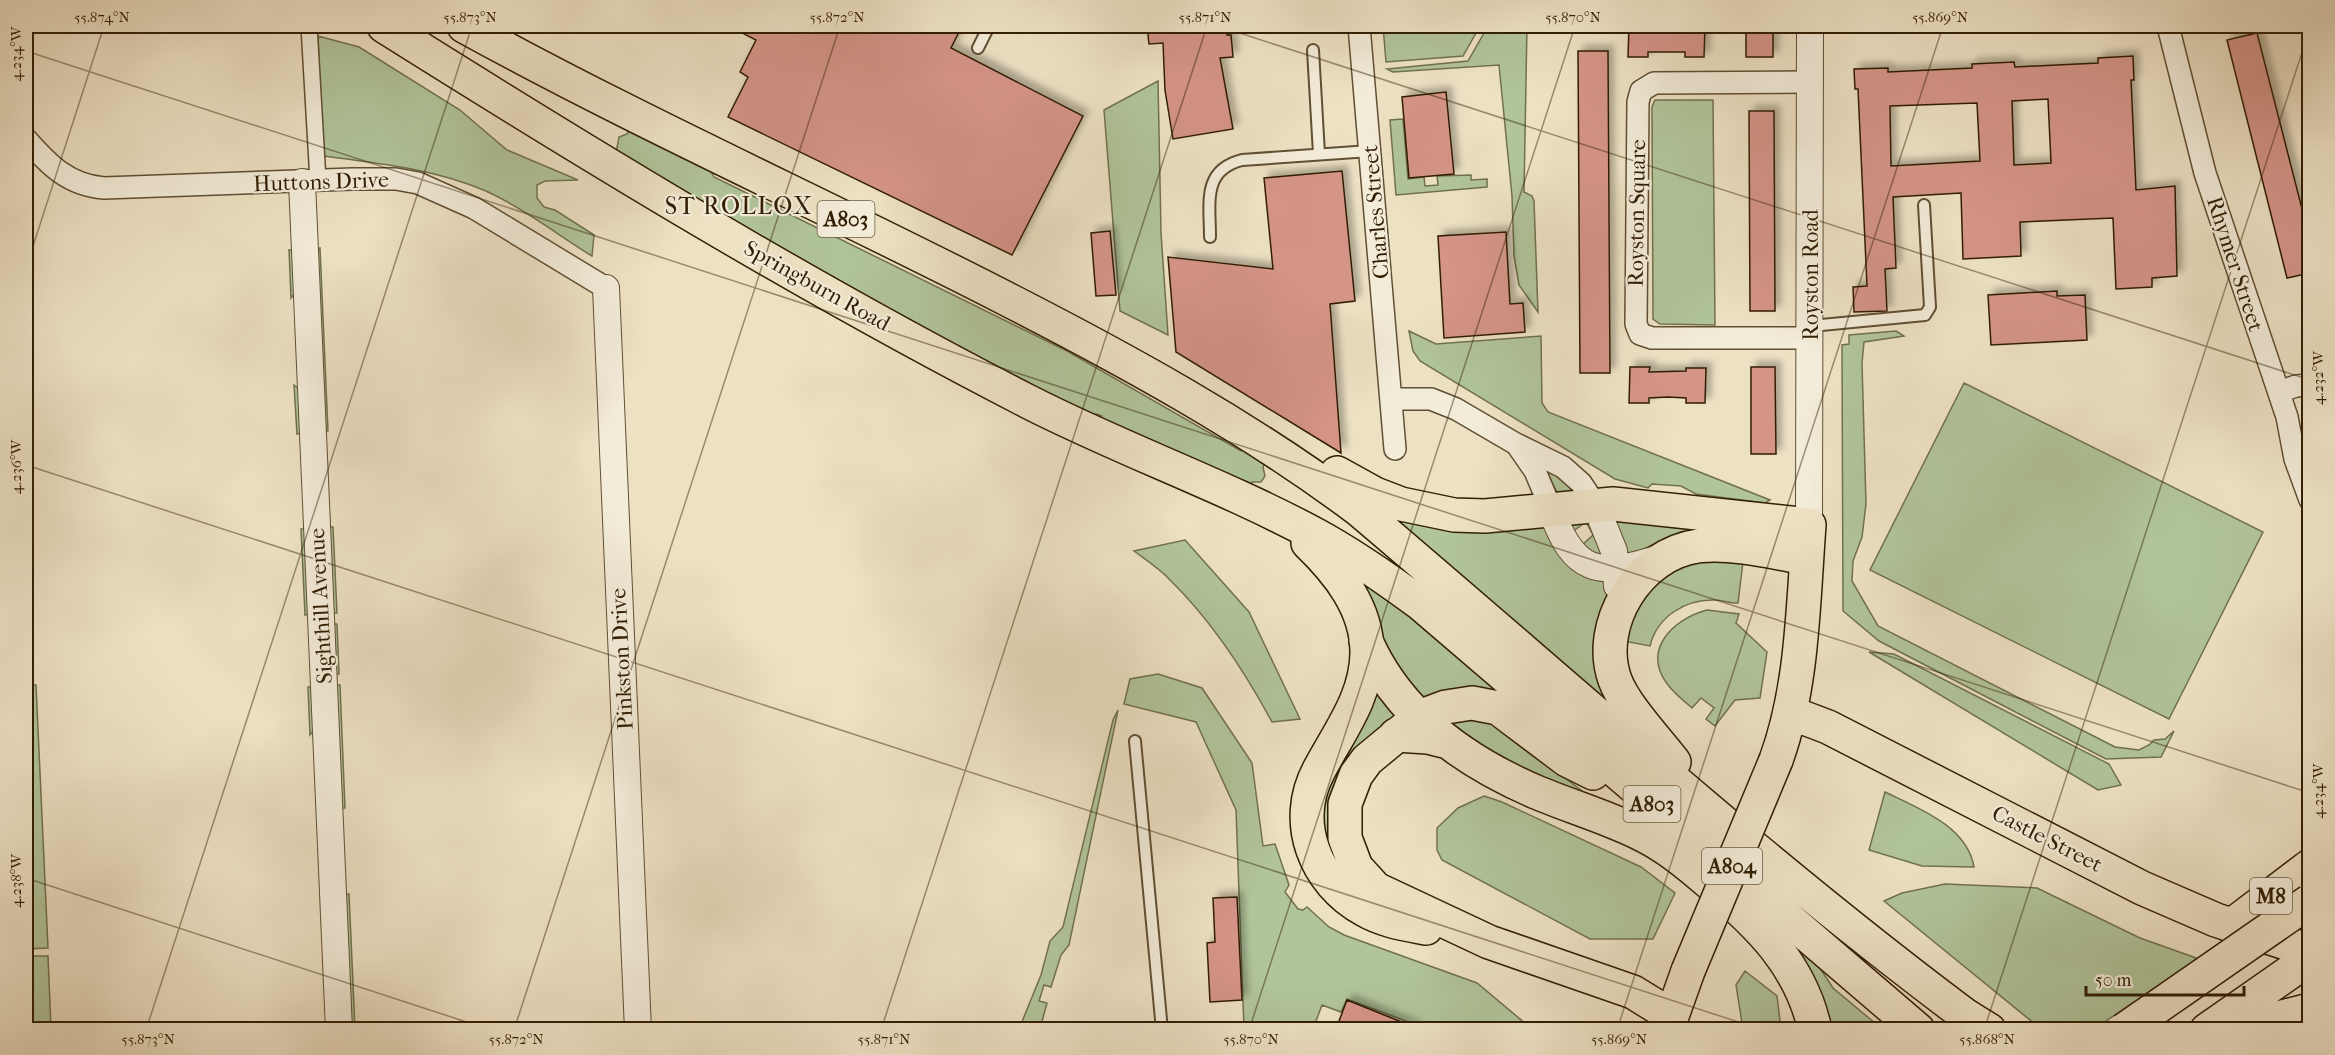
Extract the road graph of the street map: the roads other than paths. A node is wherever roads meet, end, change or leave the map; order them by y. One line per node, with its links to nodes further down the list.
1 (309, 26): 14 (street, Sighthill Avenue)
2 (384, 26): 25 (main road, Springburn Road / A803)
3 (464, 26): 22 (main road, A803)
4 (990, 26): 8 (lane)
5 (1359, 26): 12 (street, Charles Street)
6 (1810, 26): 10 (street, Royston Road)
7 (2168, 26): 20 (street, Rhymer Street)
8 (978, 48)
9 (1313, 50): 13 (lane)
10 (1810, 82): 18 (street, Royston Road); 18 (street, Royston Square)
11 (26, 139): 14 (street, Huttons Drive)
12 (1370, 151): 13 (lane); 21 (street, Charles Street)
13 (1319, 154): 16 (lane)
14 (310, 181): 17 (street, Huttons Drive); 49 (street, Sighthill Avenue)
15 (1924, 205): 18 (lane)
16 (1210, 237)
17 (606, 288): 50 (street, Pinkston Drive)
18 (1811, 332): 29 (street, Royston Road)
19 (2310, 385): 20 (street)
20 (2279, 392): 26 (street, Rhymer Street)
21 (1392, 399): 23 (street); 24 (street, Charles Street)
22 (1225, 418): 28 (main road); 39 (main road, A803)
23 (1516, 444): 27 (street); 28 (street)
24 (1395, 449)
25 (1237, 497): 34 (main road, A803); 38 (main road, A803)
26 (2310, 500)
27 (1595, 504): 28 (main road); 29 (main road); 32 (street)
28 (1551, 509): 32 (street)
29 (1809, 525): 31 (main road)
30 (1685, 549): 31 (main road); 32 (street); 33 (main road)
31 (1806, 558): 35 (main road, A804)
32 (1617, 569): 33 (street)
33 (1616, 615): 39 (main road)
34 (1366, 641): 36 (main road); 43 (main road, A803)
35 (1791, 713): 42 (main road, Castle Street); 47 (main road, A804, bridge)
36 (1408, 726): 38 (main road); 43 (main road); 52 (main road)
37 (1135, 741): 51 (lane)
38 (1648, 801): 53 (main road, A803)
39 (1711, 811): 48 (main road, A803)
40 (2310, 866): 42 (main road, M8)
41 (2310, 901): 54 (main road, M8, bridge)
42 (2231, 926): 44 (main road, Castle Street)
43 (1489, 942): 47 (main road, A803)
44 (2310, 951)
45 (2310, 958): 55 (main road)
46 (2310, 1010): 56 (main road)
47 (1669, 1023)
48 (1981, 1025)
49 (339, 1029)
50 (638, 1029)
51 (1162, 1029)
52 (1815, 1029)
53 (1918, 1029)
54 (2124, 1029)
55 (2207, 1029)
56 (2254, 1029)

